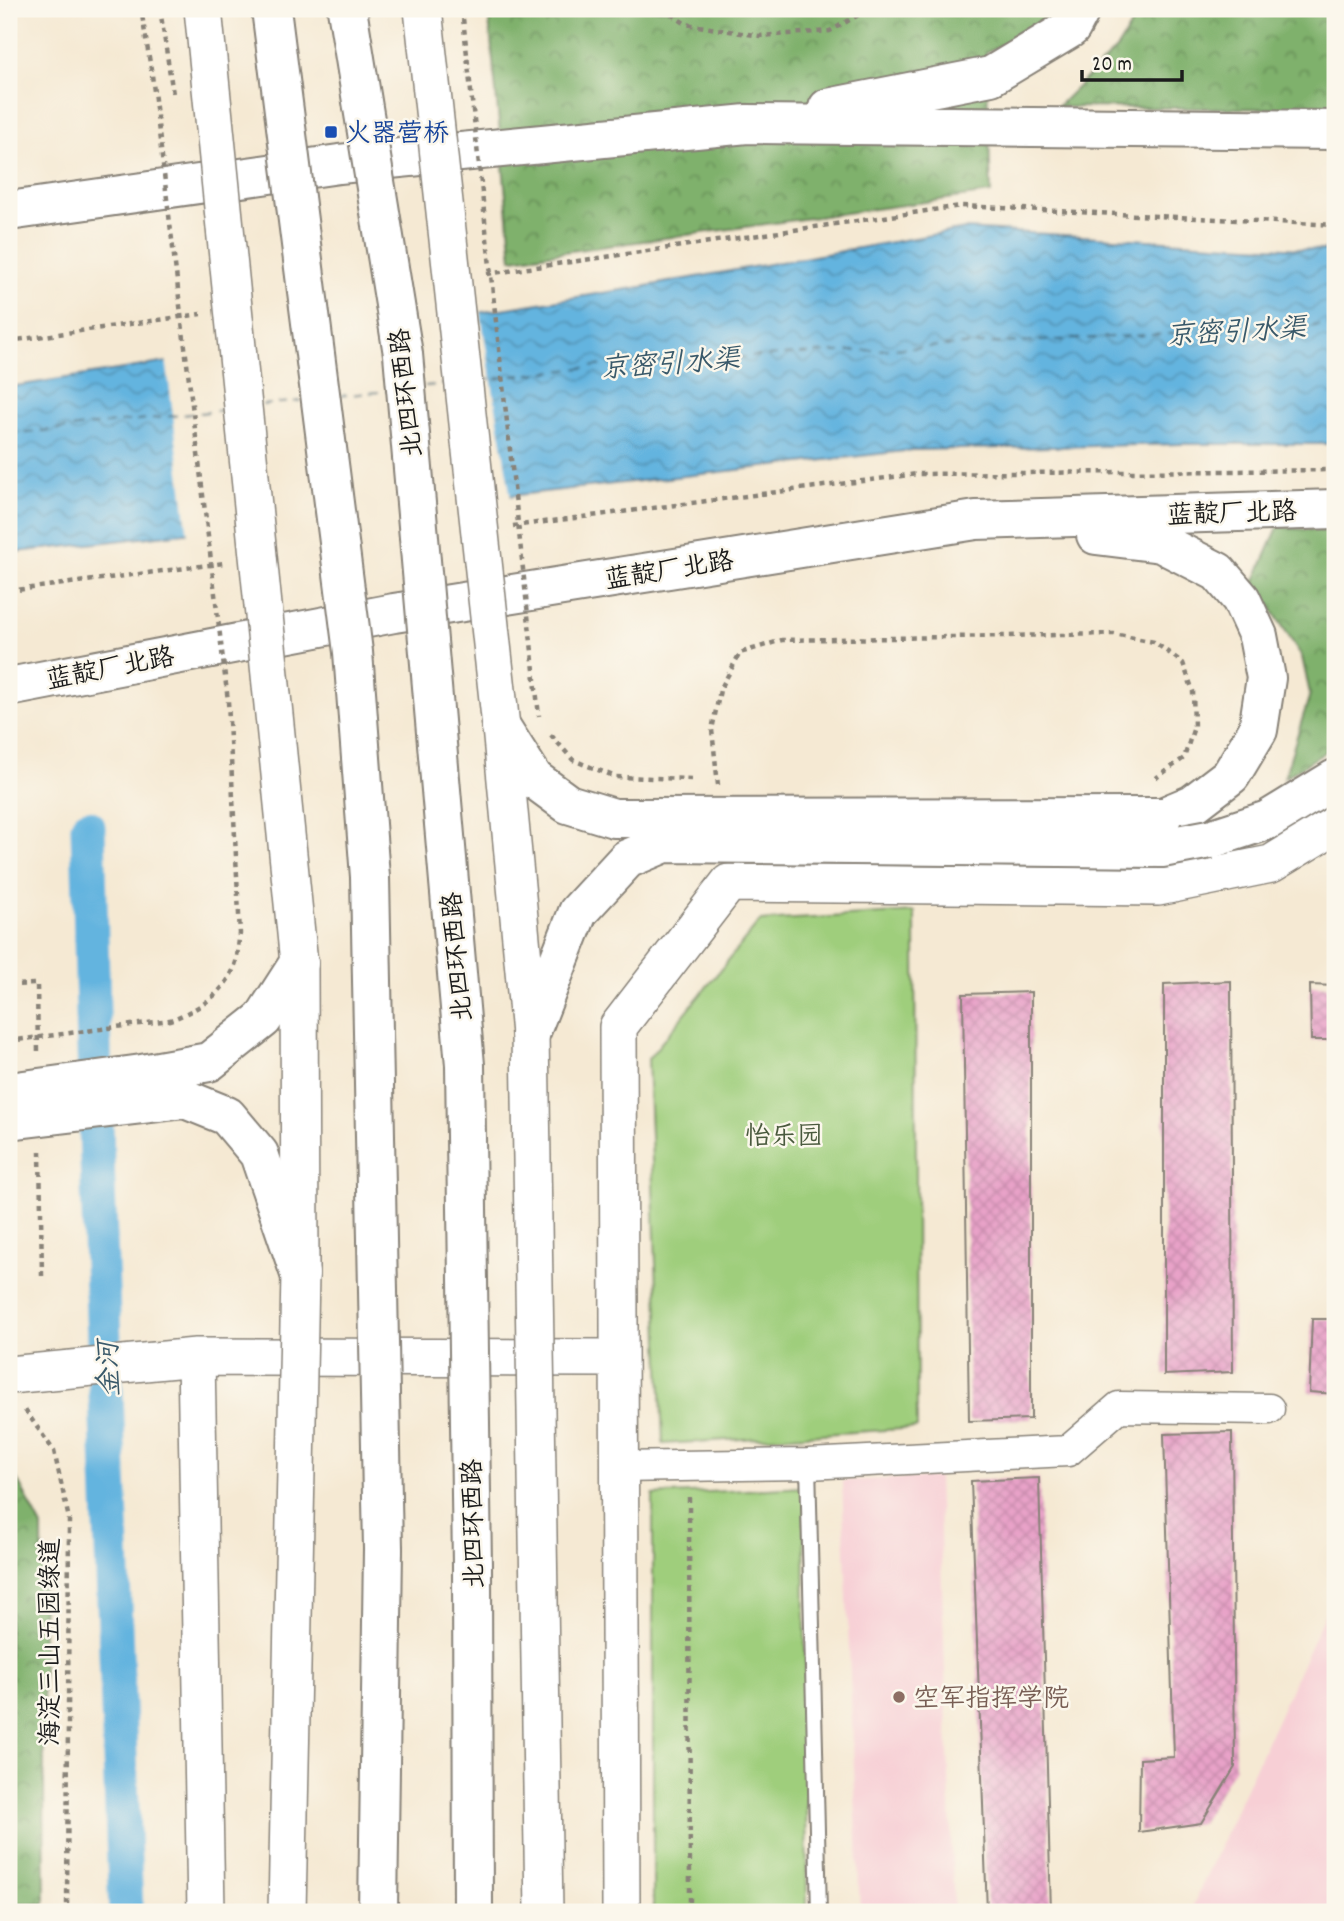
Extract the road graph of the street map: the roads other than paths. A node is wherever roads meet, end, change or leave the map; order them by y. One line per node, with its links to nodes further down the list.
1 (203, 9): 15 (street, bridge)
2 (271, 9): 28 (highway, bridge)
3 (347, 9): 29 (highway, 北四环西路, bridge)
4 (423, 9): 12 (street, bridge)
5 (1081, 9): 6 (highway)
6 (747, 124): 7 (highway); 8 (highway)
7 (1335, 130)
8 (9, 211)
9 (1335, 509): 10 (highway, 蓝靛厂北路)
10 (976, 520): 11 (highway, 蓝靛厂北路); 12 (highway, bridge)
11 (9, 687)
12 (501, 727): 16 (street, bridge)
13 (1335, 779): 16 (highway, bridge)
14 (1335, 825): 21 (street)
15 (299, 963): 17 (highway, bridge); 19 (street, bridge)
16 (530, 1034): 30 (street, bridge)
17 (9, 1092)
18 (9, 1120): 19 (highway, bridge)
19 (300, 1274): 27 (street, bridge)
20 (196, 1357): 21 (street); 22 (street); 26 (street)
21 (619, 1357): 25 (street)
22 (9, 1375)
23 (1269, 1409): 24 (street)
24 (808, 1464): 25 (street); 32 (lane)
25 (619, 1467): 31 (street)
26 (206, 1912)
27 (286, 1912)
28 (378, 1912)
29 (473, 1912)
30 (544, 1912)
31 (621, 1912)
32 (819, 1912)

